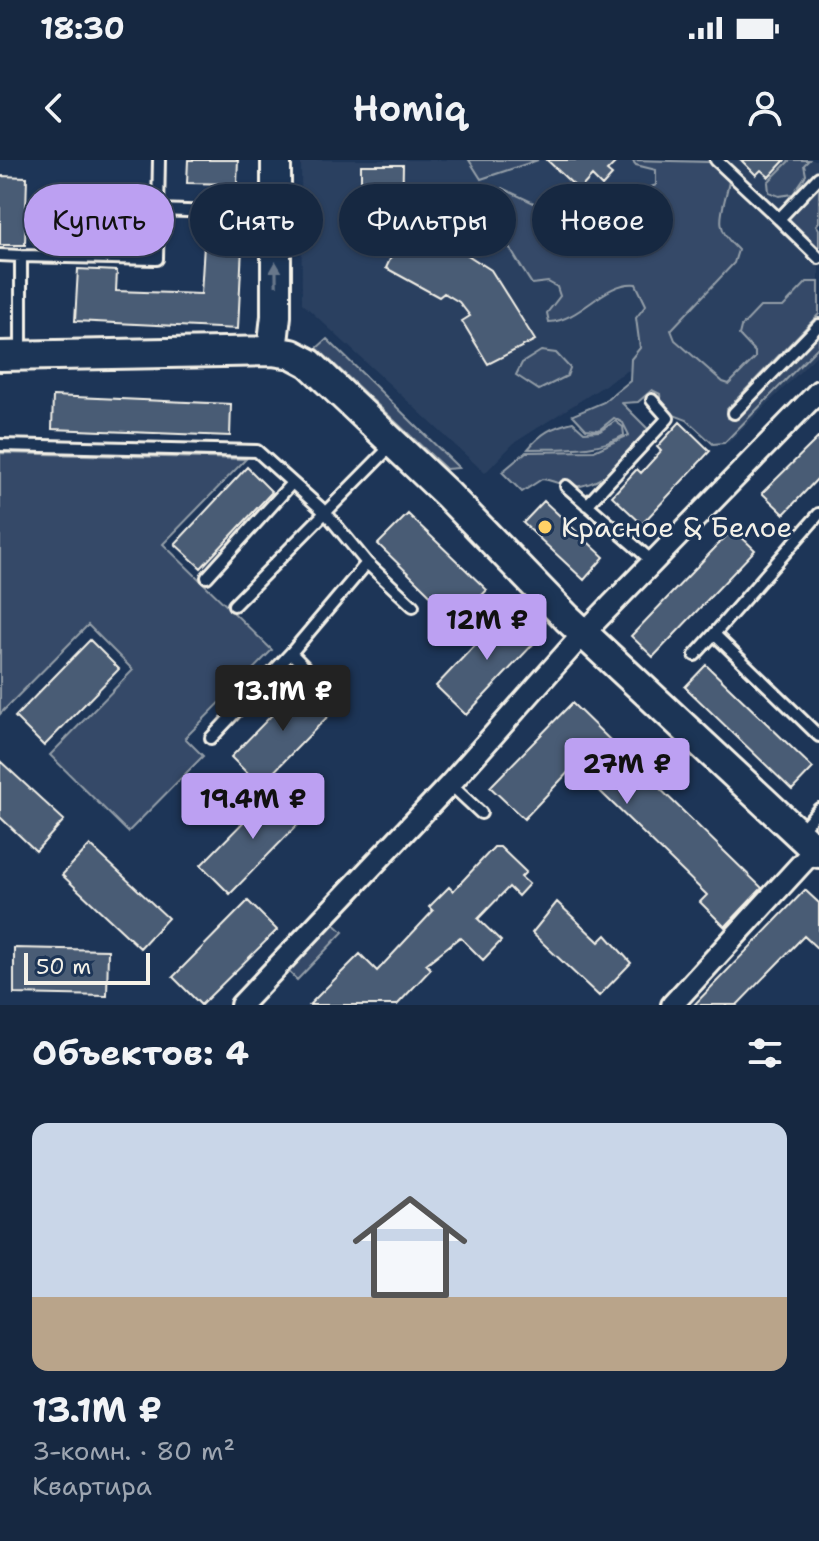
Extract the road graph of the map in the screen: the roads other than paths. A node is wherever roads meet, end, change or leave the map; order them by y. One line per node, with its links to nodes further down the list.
1 (159, 160): 5 (lane)
2 (276, 160): 6 (main road)
3 (716, 160): 7 (lane)
4 (819, 177): 7 (lane)
5 (159, 184)
6 (276, 184)
7 (779, 219): 12 (lane)
8 (0, 255): 9 (lane)
9 (21, 256): 10 (lane); 15 (lane)
10 (157, 256)
11 (275, 256): 14 (main road, one-way to 11)
12 (819, 258)
13 (819, 325): 18 (lane)
14 (272, 351): 15 (main road); 19 (main road)
15 (11, 355)
16 (819, 391): 26 (street)
17 (652, 400): 23 (lane)
18 (734, 413)
19 (394, 443): 24 (lane); 31 (main road)
20 (0, 445): 21 (lane)
21 (292, 483): 24 (lane); 28 (lane)
22 (566, 486): 23 (lane)
23 (587, 505): 26 (lane)
24 (326, 513): 27 (lane); 29 (lane)
25 (819, 514): 32 (lane)
26 (653, 562): 31 (street)
27 (367, 563): 30 (lane); 33 (lane)
28 (207, 577)
29 (234, 605)
30 (413, 606)
31 (583, 634): 38 (street); 41 (main road)
32 (714, 634): 34 (lane); 36 (lane)
33 (291, 653): 35 (lane); 37 (lane)
34 (695, 655)
35 (335, 698)
36 (819, 736)
37 (211, 738)
38 (450, 784): 40 (lane); 42 (street)
39 (819, 809): 41 (lane)
40 (481, 813)
41 (811, 845): 43 (street)
42 (241, 1005)
43 (672, 1005)

